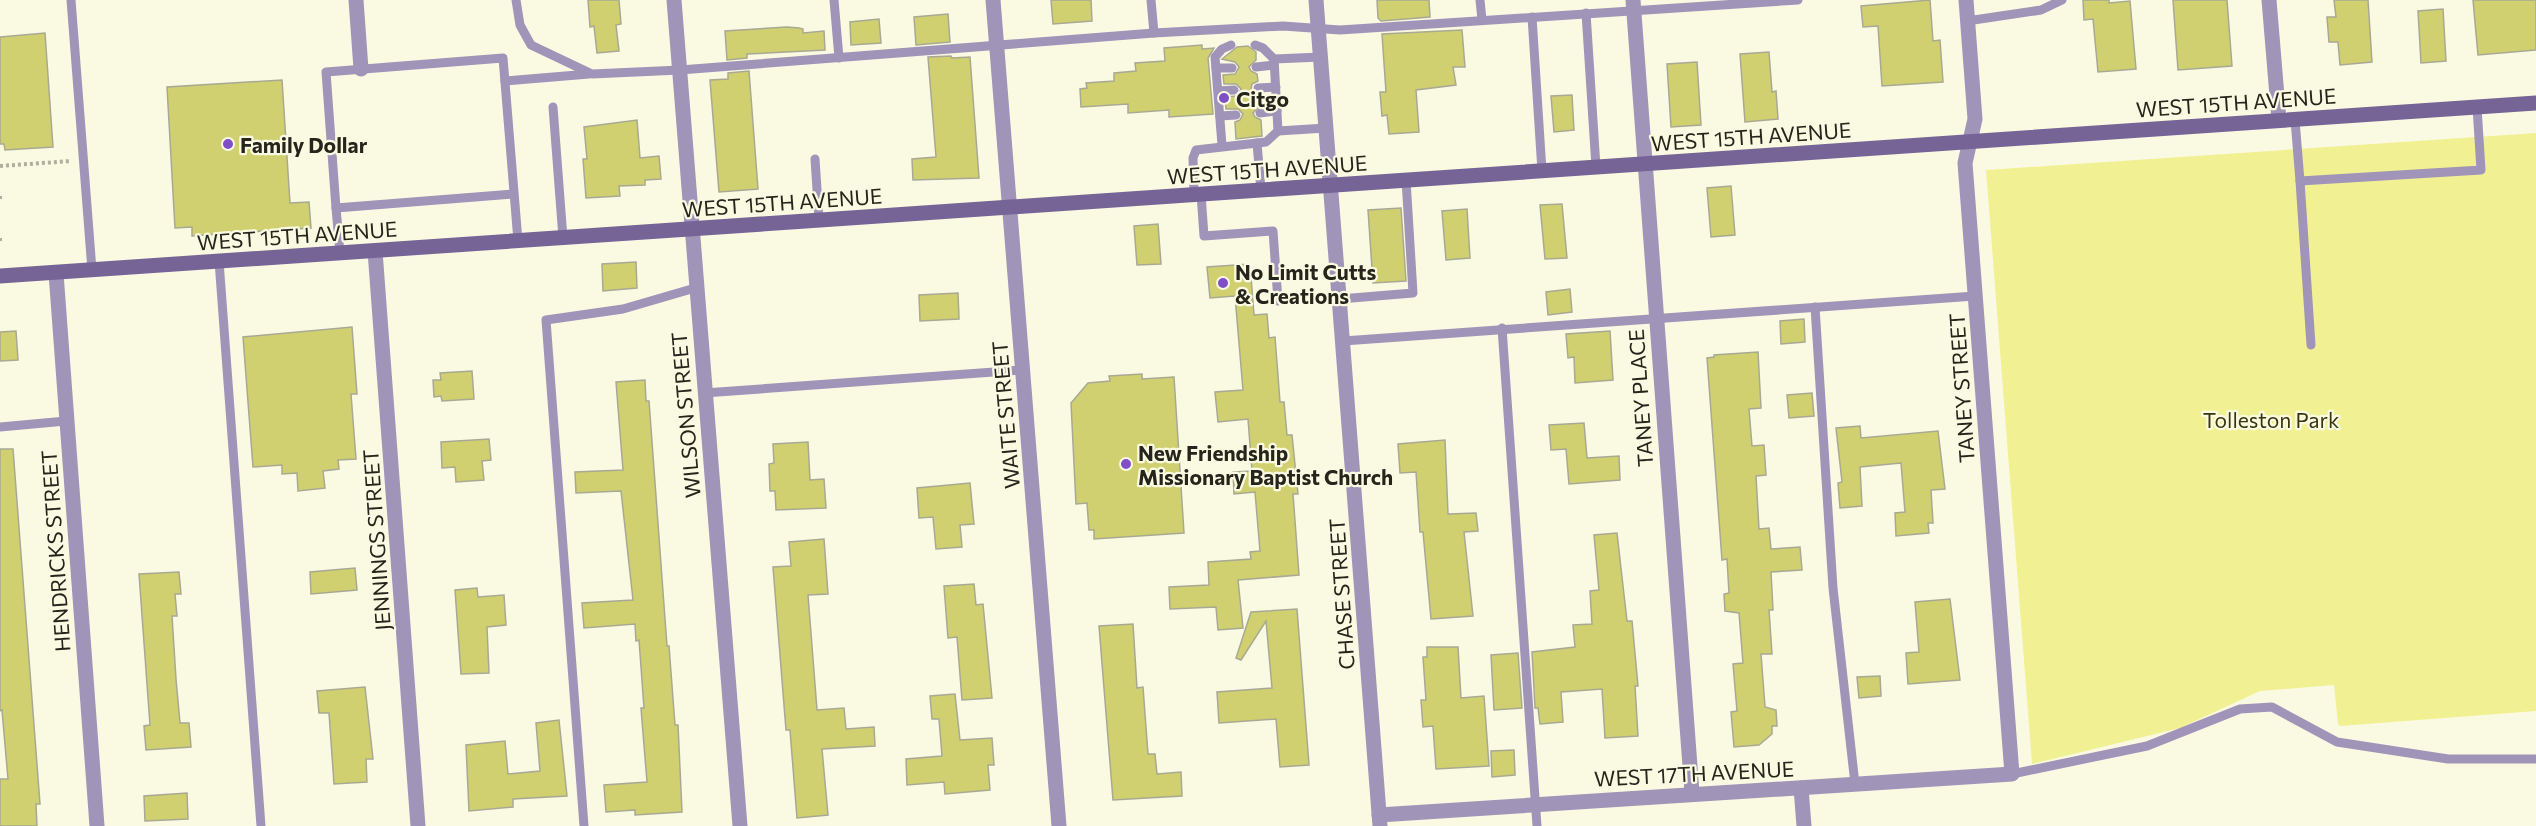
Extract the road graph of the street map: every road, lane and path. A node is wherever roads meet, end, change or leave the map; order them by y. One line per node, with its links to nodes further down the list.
1 (72, 0): 53 (lane)
2 (356, 0): 29 (street)
3 (516, 0): 32 (lane)
4 (674, 0): 31 (street, WILSON STREET)
5 (834, 0): 25 (lane)
6 (993, 0): 23 (street, WAITE STREET)
7 (1151, 0): 20 (lane)
8 (1316, 0): 19 (street, CHASE STREET)
9 (1480, 0): 17 (lane)
10 (1795, 0): 14 (lane)
11 (1966, 0): 18 (street, TANEY STREET)
12 (2062, 0): 18 (lane)
13 (2269, 0): 45 (street)
14 (1633, 5): 15 (lane); 54 (street, TANEY PLACE)
15 (1586, 13): 16 (lane); 56 (lane)
16 (1532, 17): 17 (lane); 57 (lane)
17 (1482, 20): 19 (lane)
18 (1967, 21): 49 (street, TANEY STREET)
19 (1318, 28): 20 (lane); 24 (street, CHASE STREET)
20 (1154, 33): 23 (lane)
21 (1231, 45): 30 (lane)
22 (1255, 45): 26 (lane)
23 (997, 46): 25 (lane); 66 (street, WAITE STREET)
24 (1321, 57): 26 (lane); 47 (street, CHASE STREET)
25 (839, 58): 31 (lane)
26 (1274, 62): 27 (lane); 34 (lane)
27 (1256, 67)
28 (1232, 68): 30 (lane)
29 (362, 69): 33 (lane); 67 (lane)
30 (1216, 69): 37 (lane)
31 (680, 70): 32 (lane); 69 (street, WILSON STREET)
32 (592, 74): 33 (lane)
33 (505, 81): 62 (lane)
34 (1276, 87): 35 (lane); 41 (lane)
35 (1258, 88)
36 (1234, 90): 37 (lane)
37 (1218, 91): 44 (lane)
38 (2536, 103): 39 (main road, WEST 15TH AVENUE)
39 (2477, 107): 46 (main road, WEST 15TH AVENUE); 59 (lane)
40 (553, 108): 71 (lane)
41 (1277, 111): 42 (lane); 48 (lane)
42 (1260, 113)
43 (1236, 115): 44 (lane)
44 (1220, 116): 51 (lane)
45 (2279, 120): 46 (main road, WEST 15TH AVENUE); 49 (main road, WEST 15TH AVENUE)
46 (2295, 120): 59 (lane)
47 (1326, 128): 48 (lane); 60 (street, CHASE STREET)
48 (1278, 131): 50 (lane)
49 (1970, 141): 54 (main road, WEST 15TH AVENUE); 81 (street, TANEY STREET)
50 (1257, 143): 51 (lane); 61 (lane)
51 (1222, 145): 63 (lane)
52 (815, 159): 68 (lane)
53 (83, 160): 55 (path); 77 (lane)
54 (1646, 164): 56 (main road, WEST 15TH AVENUE); 85 (street, TANEY PLACE)
55 (0, 166)
56 (1596, 167): 57 (main road, WEST 15TH AVENUE)
57 (1542, 171): 58 (main road, WEST 15TH AVENUE)
58 (1406, 180): 60 (main road, WEST 15TH AVENUE); 82 (lane)
59 (2300, 181): 88 (lane)
60 (1331, 185): 61 (main road, WEST 15TH AVENUE); 82 (street, CHASE STREET)
61 (1261, 190): 63 (main road, WEST 15TH AVENUE)
62 (512, 194): 67 (lane); 72 (lane)
63 (1197, 195): 66 (main road, WEST 15TH AVENUE); 83 (lane)
64 (0, 196): 65 (path)
65 (0, 202)
66 (1009, 207): 68 (main road, WEST 15TH AVENUE); 89 (street, WAITE STREET)
67 (336, 208): 75 (lane)
68 (819, 220): 69 (main road, WEST 15TH AVENUE)
69 (691, 229): 71 (main road, WEST 15TH AVENUE); 80 (street, WILSON STREET)
70 (0, 238): 73 (path)
71 (563, 238): 72 (main road, WEST 15TH AVENUE)
72 (518, 241): 74 (main road, WEST 15TH AVENUE)
73 (0, 244)
74 (375, 251): 75 (main road, WEST 15TH AVENUE); 102 (street, JENNINGS STREET)
75 (340, 253): 76 (main road, WEST 15TH AVENUE)
76 (219, 261): 77 (main road, WEST 15TH AVENUE); 101 (lane)
77 (92, 270): 78 (main road, WEST 15TH AVENUE)
78 (56, 273): 79 (main road, WEST 15TH AVENUE); 91 (street, HENDRICKS STREET)
79 (0, 276)
80 (695, 288): 90 (street, WILSON STREET); 103 (lane)
81 (1975, 296): 84 (lane); 94 (street, TANEY STREET)
82 (1340, 299): 87 (street, CHASE STREET)
83 (1278, 301)
84 (1815, 307): 85 (lane); 95 (lane)
85 (1655, 318): 86 (lane); 97 (street, TANEY PLACE)
86 (1502, 328): 87 (lane); 98 (lane)
87 (1343, 341): 99 (street, CHASE STREET)
88 (2311, 345)
89 (1022, 370): 90 (lane); 105 (street, WAITE STREET)
90 (704, 393): 104 (street, WILSON STREET)
91 (66, 421): 92 (lane); 100 (street, HENDRICKS STREET)
92 (0, 427)
93 (2536, 759): 94 (lane)
94 (2012, 774): 95 (street, WEST 17TH AVENUE)
95 (1855, 784): 96 (street, WEST 17TH AVENUE)
96 (1801, 788): 97 (street, WEST 17TH AVENUE); 107 (street)
97 (1692, 793): 98 (street, WEST 17TH AVENUE)
98 (1535, 804): 99 (street, WEST 17TH AVENUE); 106 (lane)
99 (1379, 820)
100 (97, 826)
101 (261, 826)
102 (418, 826)
103 (584, 826)
104 (740, 826)
105 (1059, 826)
106 (1537, 826)
107 (1804, 826)

